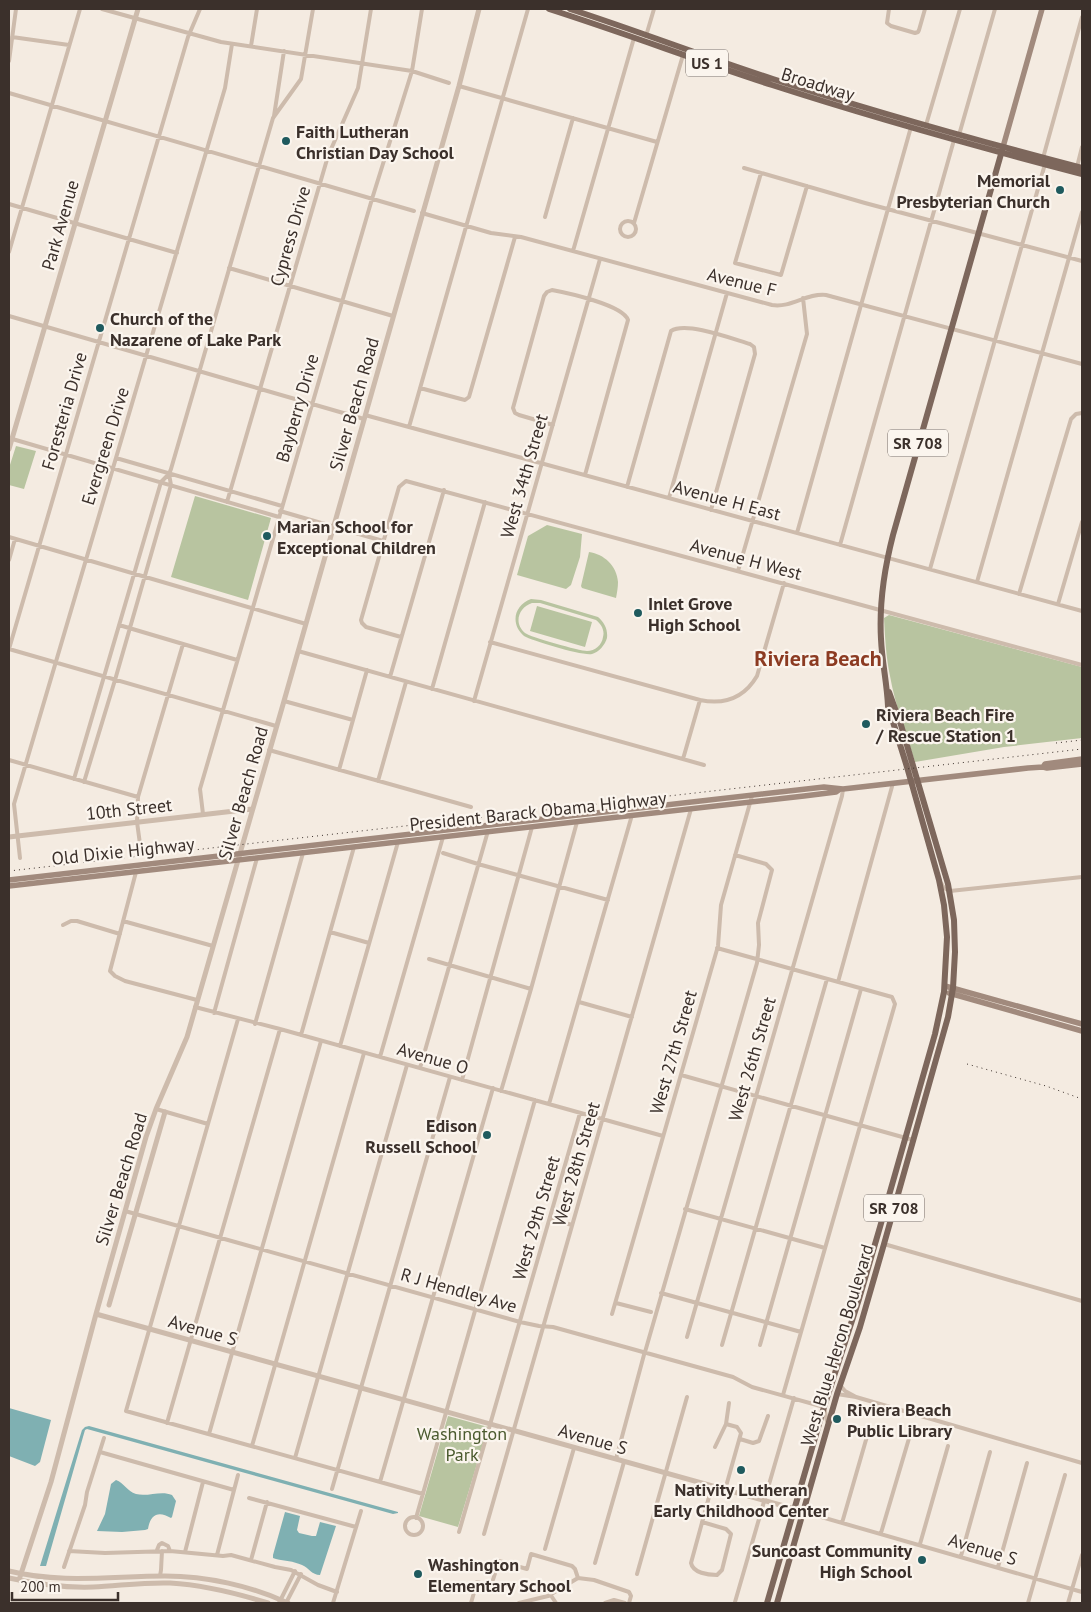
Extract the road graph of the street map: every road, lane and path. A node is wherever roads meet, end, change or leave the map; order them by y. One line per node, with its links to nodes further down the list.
1 (16, 9): 25 (street)
2 (80, 9): 28 (street)
3 (102, 9): 22 (street)
4 (138, 9): 22 (street, Park Avenue)
5 (200, 9): 23 (street, Foresteria Drive)
6 (258, 9): 29 (street)
7 (313, 9): 31 (street)
8 (371, 9): 34 (street, Cypress Drive)
9 (422, 9): 35 (street, Bayberry Drive)
10 (480, 9): 37 (street, Silver Beach Road)
11 (528, 9): 39 (street)
12 (570, 9): 20 (main road, Broadway / US 1)
13 (654, 9): 24 (street)
14 (889, 9): 15 (street)
15 (925, 9)
16 (960, 9): 45 (street)
17 (995, 9): 49 (street)
18 (1042, 9): 52 (main road)
19 (552, 10): 20 (main road); 26 (main road, Broadway / US 1)
20 (590, 16): 24 (main road, Broadway / US 1)
21 (1082, 17): 54 (street)
22 (135, 18): 23 (street); 43 (street, Park Avenue)
23 (189, 34): 27 (street); 48 (street, Foresteria Drive)
24 (646, 36): 26 (main road); 45 (main road, Broadway / US 1)
25 (12, 37): 28 (street); 33 (street)
26 (634, 38): 32 (main road, Broadway / US 1); 46 (street)
27 (232, 44): 29 (street); 53 (street, Evergreen Drive)
28 (69, 45): 40 (street)
29 (251, 46): 30 (street)
30 (284, 51): 31 (street); 41 (street)
31 (305, 54): 34 (street); 41 (street)
32 (683, 55): 44 (main road, Broadway / US 1); 50 (street)
33 (9, 61)
34 (362, 63): 35 (street); 60 (street, Cypress Drive)
35 (412, 71): 36 (street); 62 (street, Bayberry Drive)
36 (449, 83)
37 (459, 86): 39 (street); 68 (street, Silver Beach Road)
38 (9, 93): 40 (street)
39 (503, 98): 42 (street); 73 (street)
40 (52, 105): 43 (street); 64 (street)
41 (273, 118): 55 (street)
42 (573, 118): 46 (street); 69 (street)
43 (105, 121): 48 (street); 72 (street, Park Avenue)
44 (892, 122): 45 (main road); 47 (main road, Broadway / US 1)
45 (926, 126): 49 (main road, Broadway / US 1)
46 (608, 128): 50 (street); 78 (street)
47 (911, 128): 49 (main road, Broadway / US 1); 65 (street)
48 (159, 137): 53 (street); 76 (street, Foresteria Drive)
49 (956, 137): 52 (main road, Broadway / US 1); 70 (street)
50 (657, 142): 71 (street)
51 (1082, 148): 56 (street)
52 (1002, 150): 54 (main road, Broadway / US 1); 74 (main road, West Blue Heron Boulevard / SR 708)
53 (207, 151): 55 (street); 80 (street, Evergreen Drive)
54 (1044, 161): 56 (main road, Broadway / US 1); 59 (main road, Broadway / US 1); 77 (street)
55 (259, 166): 60 (street); 84 (street)
56 (1080, 167)
57 (744, 168): 58 (street)
58 (761, 173): 61 (street); 61 (street)
59 (1082, 174)
60 (320, 184): 62 (street); 85 (street, Cypress Drive)
61 (806, 186): 65 (street)
62 (372, 199): 66 (street); 89 (street, Bayberry Drive)
63 (9, 204): 64 (street)
64 (22, 208): 72 (street); 79 (street)
65 (889, 209): 70 (street); 90 (street)
66 (414, 211)
67 (1082, 212): 81 (street)
68 (422, 213): 73 (street, Avenue F); 92 (street, Silver Beach Road)
69 (545, 218)
70 (932, 221): 74 (street); 93 (street)
71 (634, 223): 71 (street)
72 (75, 224): 76 (street); 94 (street, Park Avenue)
73 (466, 226): 75 (street, Avenue F); 103 (street)
74 (978, 233): 77 (street); 95 (main road, West Blue Heron Boulevard / SR 708)
75 (515, 236): 78 (street, Avenue F); 103 (street)
76 (129, 239): 80 (street); 98 (street, Foresteria Drive)
77 (1022, 245): 81 (street); 97 (street)
78 (573, 251): 82 (street, Avenue F)
79 (9, 252)
80 (177, 253): 100 (street, Evergreen Drive)
81 (1069, 258): 83 (street); 99 (street)
82 (600, 259): 86 (street, Avenue F); 88 (street, West 34th Street)
83 (1082, 261)
84 (229, 268): 85 (street); 102 (street)
85 (290, 286): 89 (street); 104 (street, Cypress Drive)
86 (727, 293): 87 (street, Avenue F); 96 (street)
87 (804, 298): 90 (street, Avenue F); 130 (street)
88 (589, 300): 108 (street, West 34th Street); 108 (street); 117 (street)
89 (342, 302): 92 (street); 105 (street, Bayberry Drive)
90 (862, 305): 93 (street, Avenue F); 133 (street)
91 (9, 316): 94 (street, Avenue H East)
92 (393, 316): 107 (street, Silver Beach Road)
93 (905, 316): 95 (street, Avenue F); 137 (street)
94 (46, 326): 98 (street, Avenue H East); 110 (street, Park Avenue)
95 (951, 329): 97 (street, Avenue F); 139 (main road, West Blue Heron Boulevard / SR 708)
96 (715, 334): 120 (street); 123 (street); 127 (street)
97 (994, 341): 99 (street, Avenue F); 142 (street)
98 (99, 342): 100 (street, Avenue H East); 112 (street, Foresteria Drive)
99 (1042, 353): 101 (street, Avenue F); 146 (street)
100 (147, 356): 102 (street, Avenue H East); 113 (street, Evergreen Drive)
101 (1082, 364)
102 (199, 371): 104 (street, Avenue H East); 116 (street)
103 (420, 388): 109 (street)
104 (260, 389): 105 (street, Avenue H East); 122 (street, Cypress Drive)
105 (312, 404): 107 (street, Avenue H East); 126 (street, Bayberry Drive)
106 (1082, 414): 148 (street)
107 (365, 417): 109 (street, Avenue H East); 132 (street, Silver Beach Road)
108 (553, 425): 114 (street, West 34th Street)
109 (409, 427): 114 (street, Avenue H East)
110 (10, 439): 111 (street, Park Avenue); 112 (street)
111 (9, 449)
112 (66, 454): 115 (street); 138 (street, Foresteria Drive)
113 (116, 458): 115 (street, Evergreen Drive); 116 (street)
114 (542, 464): 117 (street, Avenue H East); 128 (street, West 34th Street)
115 (112, 468): 118 (street); 141 (street, Evergreen Drive)
116 (169, 474): 118 (street); 119 (street); 122 (street)
117 (585, 475): 120 (street, Avenue H East)
118 (161, 482): 119 (street); 144 (street)
119 (171, 485): 124 (street); 145 (street)
120 (627, 487): 123 (street, Avenue H East)
121 (444, 490): 125 (street, Avenue H West); 136 (street, Avenue H West); 156 (street)
122 (230, 491): 124 (street, Cypress Drive); 126 (street)
123 (669, 498): 127 (street, Avenue H East)
124 (227, 502): 129 (street)
125 (485, 502): 128 (street, Avenue H West); 169 (street)
126 (281, 509): 129 (street, Bayberry Drive); 132 (street)
127 (711, 510): 130 (street, Avenue H East)
128 (528, 513): 143 (street, Avenue H West); 157 (street, West 34th Street)
129 (278, 517): 150 (street, Bayberry Drive)
130 (753, 521): 133 (street, Avenue H East); 143 (street)
131 (1082, 522): 149 (street)
132 (333, 527): 136 (street); 153 (street, Silver Beach Road)
133 (797, 533): 137 (street, Avenue H East)
134 (9, 537): 135 (street)
135 (15, 539): 138 (street); 140 (street)
136 (382, 541): 156 (street)
137 (840, 545): 139 (street, Avenue H East)
138 (39, 546): 141 (street); 159 (street, Foresteria Drive)
139 (887, 558): 142 (street, Avenue H East); 151 (main road, West Blue Heron Boulevard / SR 708)
140 (9, 560)
141 (85, 560): 144 (street); 162 (street, Evergreen Drive)
142 (930, 569): 146 (street, Avenue H East)
143 (738, 571): 147 (street, Avenue H West)
144 (134, 574): 145 (street); 154 (street)
145 (144, 577): 150 (street); 155 (street)
146 (977, 582): 148 (street, Avenue H East)
147 (784, 583): 151 (street, Avenue H West); 171 (street)
148 (1019, 594): 149 (street, Avenue H East)
149 (1058, 604): 152 (street, Avenue H East)
150 (252, 609): 153 (street); 161 (street, Bayberry Drive)
151 (880, 610): 163 (street, Avenue H West); 187 (main road, West Blue Heron Boulevard / SR 708)
152 (1082, 611)
153 (306, 624): 160 (street, Silver Beach Road)
154 (119, 625): 155 (street); 165 (street)
155 (129, 628): 158 (street); 167 (street)
156 (401, 637): 166 (street)
157 (490, 642): 171 (street); 173 (street, West 34th Street)
158 (183, 644): 161 (street); 170 (street)
159 (9, 649): 162 (street)
160 (298, 651): 164 (street); 172 (street, Silver Beach Road)
161 (237, 660): 174 (street, Bayberry Drive)
162 (56, 662): 165 (street); 182 (street, Evergreen Drive)
163 (1082, 665)
164 (367, 670): 166 (street); 175 (street)
165 (104, 677): 167 (street); 186 (street)
166 (390, 677): 168 (street)
167 (115, 680): 170 (street); 189 (street)
168 (406, 682): 169 (street); 188 (street)
169 (432, 689): 173 (street)
170 (168, 695): 174 (street); 192 (street)
171 (700, 700): 178 (street)
172 (284, 701): 175 (street); 176 (street, Silver Beach Road)
173 (474, 701): 178 (street)
174 (222, 711): 176 (street); 199 (street, Bayberry Drive)
175 (353, 720): 185 (street)
176 (276, 726): 177 (street, Silver Beach Road)
177 (269, 750): 185 (street); 197 (street, Silver Beach Road)
178 (683, 759): 183 (street)
179 (1082, 759): 184 (main road, President Barack Obama Highway)
180 (9, 760): 182 (street)
181 (1082, 764): 184 (main road, President Barack Obama Highway)
182 (26, 765): 186 (street); 206 (street, Evergreen Drive)
183 (704, 765)
184 (1043, 767): 187 (main road, President Barack Obama Highway)
185 (339, 770): 188 (street)
186 (74, 779): 189 (street)
187 (914, 780): 190 (main road, President Barack Obama Highway); 223 (main road, West Blue Heron Boulevard / SR 708); 226 (main road, West Blue Heron Boulevard / SR 708)
188 (378, 781): 195 (street)
189 (84, 782): 192 (street)
190 (893, 783): 191 (main road, President Barack Obama Highway); 241 (street)
191 (841, 789): 193 (main road, President Barack Obama Highway); 238 (street, West 26th Street)
192 (138, 797): 202 (street)
193 (751, 799): 194 (main road, President Barack Obama Highway); 196 (main road, President Barack Obama Highway); 214 (street, West 27th Street)
194 (693, 802): 196 (street, West 28th Street); 198 (main road, President Barack Obama Highway)
195 (471, 807)
196 (692, 808): 198 (main road, President Barack Obama Highway); 250 (street, West 28th Street)
197 (252, 809): 199 (street, 10th Street); 215 (street, Silver Beach Road)
198 (633, 811): 200 (main road, President Barack Obama Highway); 227 (street)
199 (203, 814): 202 (street, 10th Street)
200 (578, 818): 201 (main road, President Barack Obama Highway); 203 (main road, President Barack Obama Highway); 225 (street)
201 (534, 820): 203 (street); 204 (main road, President Barack Obama Highway)
202 (137, 822): 206 (street, 10th Street); 210 (street)
203 (532, 826): 204 (main road, President Barack Obama Highway); 220 (street)
204 (489, 828): 205 (main road, President Barack Obama Highway); 218 (street)
205 (444, 833): 208 (main road, President Barack Obama Highway); 260 (street)
206 (18, 836): 207 (street, 10th Street); 216 (street, Evergreen Drive)
207 (9, 837)
208 (399, 838): 209 (main road, President Barack Obama Highway); 232 (street)
209 (355, 843): 211 (main road, President Barack Obama Highway); 212 (main road, President Barack Obama Highway); 230 (street)
210 (140, 844)
211 (305, 846): 212 (street); 215 (main road, President Barack Obama Highway)
212 (303, 853): 217 (main road, President Barack Obama Highway); 252 (street)
213 (443, 853): 218 (street)
214 (735, 855): 234 (street, West 27th Street); 236 (street)
215 (239, 857): 217 (main road, President Barack Obama Highway); 219 (main road, Old Dixie Highway); 233 (street, Silver Beach Road)
216 (20, 858)
217 (257, 858): 249 (street)
218 (478, 864): 220 (street); 237 (street)
219 (137, 868): 222 (main road, Old Dixie Highway); 224 (main road, Old Dixie Highway); 228 (street)
220 (519, 876): 225 (street); 239 (street)
221 (1082, 877): 226 (street)
222 (9, 880)
223 (939, 880): 226 (street); 243 (main road, West Blue Heron Boulevard / SR 708)
224 (9, 886)
225 (558, 887): 227 (street); 244 (street)
226 (950, 891): 245 (main road, West Blue Heron Boulevard / SR 708)
227 (608, 900): 247 (street)
228 (123, 921): 231 (street); 233 (street)
229 (63, 925): 231 (street)
230 (330, 932): 232 (street); 256 (street)
231 (120, 934): 246 (street)
232 (369, 943): 258 (street)
233 (213, 946): 246 (street, Silver Beach Road)
234 (717, 948): 236 (street); 263 (street, West 27th Street)
235 (429, 959): 237 (street)
236 (757, 960): 238 (street); 266 (street)
237 (450, 965): 239 (street); 262 (street)
238 (792, 969): 240 (street); 269 (street, West 26th Street)
239 (491, 978): 244 (street); 265 (street)
240 (827, 979): 241 (street); 272 (street)
241 (838, 982): 242 (street)
242 (862, 989): 276 (street); 279 (street)
243 (945, 989): 245 (main road); 281 (main road, West Blue Heron Boulevard / SR 708)
244 (532, 990): 268 (street)
245 (953, 991): 253 (main road); 255 (main road); 282 (main road, West Blue Heron Boulevard / SR 708)
246 (197, 1000): 248 (street, Silver Beach Road)
247 (579, 1002): 250 (street); 271 (street)
248 (195, 1007): 249 (street, Avenue O); 273 (street, Silver Beach Road)
249 (214, 1013): 251 (street, Avenue O)
250 (632, 1017): 277 (street, West 28th Street)
251 (238, 1019): 252 (street, Avenue O); 278 (street)
252 (255, 1024): 254 (street, Avenue O)
253 (1082, 1024)
254 (280, 1029): 256 (street, Avenue O); 292 (street)
255 (1082, 1031)
256 (301, 1035): 257 (street, Avenue O)
257 (321, 1041): 258 (street, Avenue O); 297 (street)
258 (340, 1046): 259 (street, Avenue O)
259 (364, 1053): 260 (street, Avenue O); 298 (street)
260 (380, 1057): 261 (street, Avenue O)
261 (407, 1065): 262 (street, Avenue O); 299 (street)
262 (420, 1068): 264 (street, Avenue O)
263 (681, 1075): 266 (street); 280 (street, West 27th Street)
264 (450, 1076): 265 (street, Avenue O); 300 (street)
265 (462, 1080): 267 (street, Avenue O)
266 (721, 1087): 269 (street); 284 (street)
267 (492, 1088): 268 (street, Avenue O); 303 (street)
268 (501, 1091): 270 (street, Avenue O)
269 (756, 1096): 272 (street); 288 (street, West 26th Street)
270 (536, 1100): 271 (street, Avenue O); 308 (street)
271 (549, 1104): 275 (street, Avenue O)
272 (791, 1106): 276 (street); 291 (street)
273 (156, 1109): 274 (street); 285 (street, Silver Beach Road)
274 (165, 1112): 278 (street); 286 (street, Silver Beach Road)
275 (580, 1113): 277 (street, Avenue O); 287 (street, West 29th Street)
276 (826, 1115): 279 (street); 293 (street)
277 (603, 1119): 280 (street, Avenue O); 289 (street, West 28th Street)
278 (208, 1124): 290 (street)
279 (860, 1125): 281 (street); 296 (street)
280 (663, 1136): 305 (street, West 27th Street)
281 (906, 1138): 282 (street); 283 (main road, West Blue Heron Boulevard / SR 708)
282 (913, 1140): 294 (main road, West Blue Heron Boulevard / SR 708)
283 (887, 1204): 294 (main road); 295 (main road, West Blue Heron Boulevard / SR 708)
284 (686, 1209): 288 (street); 302 (street)
285 (125, 1211): 286 (street, R J Hendley Ave); 311 (street, Silver Beach Road)
286 (136, 1214): 290 (street, R J Hendley Ave); 307 (street, Silver Beach Road)
287 (550, 1219): 289 (street); 313 (street, West 29th Street)
288 (721, 1219): 291 (street); 306 (street, West 26th Street)
289 (572, 1225): 315 (street, West 28th Street)
290 (178, 1226): 292 (street, R J Hendley Ave); 316 (street)
291 (756, 1229): 293 (street); 310 (street)
292 (220, 1237): 297 (street, R J Hendley Ave); 319 (street)
293 (790, 1238): 296 (street); 314 (street)
294 (884, 1244): 301 (main road, West Blue Heron Boulevard / SR 708); 304 (street)
295 (874, 1246): 301 (main road); 335 (main road, West Blue Heron Boulevard / SR 708)
296 (825, 1248): 317 (street)
297 (261, 1249): 298 (street, R J Hendley Ave); 322 (street)
298 (305, 1261): 299 (street, R J Hendley Ave); 324 (street)
299 (347, 1273): 300 (street, R J Hendley Ave); 325 (street)
300 (390, 1285): 303 (street, R J Hendley Ave); 327 (street)
301 (870, 1291): 326 (main road, West Blue Heron Boulevard / SR 708)
302 (662, 1293): 306 (street); 323 (street)
303 (433, 1296): 308 (street, R J Hendley Ave); 333 (street)
304 (1082, 1301)
305 (616, 1303): 309 (street); 312 (street, West 27th Street)
306 (697, 1303): 310 (street); 318 (street, West 26th Street)
307 (110, 1305)
308 (476, 1308): 313 (street, R J Hendley Ave); 336 (street)
309 (651, 1312)
310 (731, 1313): 314 (street); 320 (street)
311 (96, 1314): 316 (street, Avenue S); 399 (street, Silver Beach Road)
312 (612, 1314)
313 (520, 1322): 315 (street, R J Hendley Ave); 339 (street, West 29th Street)
314 (767, 1322): 317 (street); 321 (street)
315 (544, 1326): 323 (street, R J Hendley Ave); 343 (street, West 28th Street)
316 (149, 1329): 319 (street, Avenue S); 338 (street)
317 (801, 1332): 329 (street)
318 (688, 1336)
319 (191, 1341): 322 (street, Avenue S); 338 (street)
320 (722, 1345)
321 (760, 1345)
322 (232, 1352): 324 (street, Avenue S); 344 (street)
323 (645, 1352): 329 (street, R J Hendley Ave); 355 (street)
324 (275, 1364): 325 (street, Avenue S); 348 (street)
325 (318, 1376): 327 (street, Avenue S); 354 (street)
326 (840, 1385): 328 (main road, West Blue Heron Boulevard / SR 708); 331 (street)
327 (360, 1388): 333 (street, Avenue S); 359 (street)
328 (837, 1394): 331 (street); 341 (main road, West Blue Heron Boulevard / SR 708)
329 (784, 1395): 332 (street, R J Hendley Ave)
330 (687, 1397): 361 (street)
331 (856, 1397): 358 (street)
332 (794, 1398): 335 (street, R J Hendley Ave); 371 (street)
333 (404, 1400): 336 (street, Avenue S); 364 (street)
334 (729, 1403): 340 (street)
335 (824, 1406): 341 (street); 373 (main road, West Blue Heron Boulevard / SR 708)
336 (446, 1412): 339 (street, Avenue S); 369 (street)
337 (768, 1416): 347 (street)
338 (167, 1422): 344 (street)
339 (491, 1424): 343 (street, Avenue S); 380 (street, West 29th Street)
340 (726, 1424): 347 (street); 349 (street)
341 (827, 1426): 375 (main road, West Blue Heron Boulevard / SR 708)
342 (870, 1426): 378 (street)
343 (514, 1431): 351 (street, Avenue S); 381 (street, West 28th Street)
344 (209, 1434): 348 (street)
345 (910, 1435): 382 (street)
346 (104, 1438): 352 (street)
347 (740, 1439): 368 (street)
348 (252, 1446): 354 (street)
349 (715, 1446)
350 (948, 1446): 383 (street)
351 (574, 1448): 355 (street, Avenue S); 384 (street)
352 (100, 1452): 363 (street); 387 (street)
353 (990, 1452): 392 (street)
354 (294, 1458): 359 (street)
355 (616, 1459): 356 (street, Avenue S)
356 (624, 1462): 361 (street, Avenue S); 394 (street)
357 (1028, 1463): 396 (street)
358 (1082, 1463)
359 (337, 1470): 364 (street); 366 (street)
360 (238, 1474): 367 (street)
361 (666, 1474): 365 (street, Avenue S); 401 (street)
362 (1065, 1475): 405 (street)
363 (203, 1482): 367 (street); 389 (street)
364 (380, 1482): 369 (street)
365 (712, 1486): 368 (street, Avenue S); 377 (street)
366 (332, 1489)
367 (234, 1490): 390 (street)
368 (725, 1490): 371 (street, Avenue S)
369 (423, 1494): 376 (street)
370 (249, 1498): 372 (street)
371 (764, 1501): 373 (street, Avenue S); 415 (street)
372 (266, 1502): 379 (street); 393 (street)
373 (794, 1509): 375 (street, Avenue S); 424 (main road, West Blue Heron Boulevard / SR 708)
374 (361, 1511): 379 (street)
375 (802, 1511): 378 (street, Avenue S); 425 (main road, West Blue Heron Boulevard / SR 708)
376 (416, 1518): 376 (street)
377 (702, 1522): 377 (street)
378 (842, 1523): 382 (street, Avenue S)
379 (356, 1527): 411 (street)
380 (459, 1532)
381 (484, 1534)
382 (881, 1534): 383 (street, Avenue S)
383 (920, 1544): 392 (street, Avenue S)
384 (545, 1549)
385 (156, 1550): 386 (street); 387 (street); 388 (street)
386 (162, 1550): 388 (street); 402 (street)
387 (69, 1551): 395 (street)
388 (170, 1551): 389 (street)
389 (185, 1552): 390 (street)
390 (217, 1555): 393 (street)
391 (1082, 1555): 410 (street)
392 (960, 1556): 396 (street, Avenue S)
393 (251, 1560): 398 (street)
394 (595, 1563)
395 (64, 1567)
396 (998, 1568): 405 (street, Avenue S)
397 (9, 1571): 399 (street)
398 (295, 1571): 400 (street); 407 (street)
399 (21, 1574): 402 (street); 406 (street, Silver Beach Road)
400 (301, 1574): 409 (street); 411 (street)
401 (637, 1574)
402 (160, 1576): 408 (street); 414 (street)
403 (9, 1578): 406 (street)
404 (578, 1578): 413 (street); 418 (street); 423 (street)
405 (1035, 1578): 410 (street, Avenue S); 426 (street)
406 (19, 1580): 408 (street)
407 (289, 1583): 409 (street); 414 (street)
408 (142, 1584): 416 (street)
409 (295, 1586): 414 (street)
410 (1072, 1590): 412 (street, Avenue S); 427 (street)
411 (337, 1592): 417 (street)
412 (1082, 1592)
413 (550, 1594): 419 (street); 420 (street)
414 (284, 1602)
415 (735, 1602)
416 (268, 1603)
417 (333, 1603)
418 (471, 1603)
419 (519, 1603)
420 (556, 1603)
421 (605, 1603): 422 (street)
422 (625, 1603)
423 (629, 1603)
424 (768, 1603)
425 (777, 1603)
426 (1028, 1603)
427 (1068, 1603)

